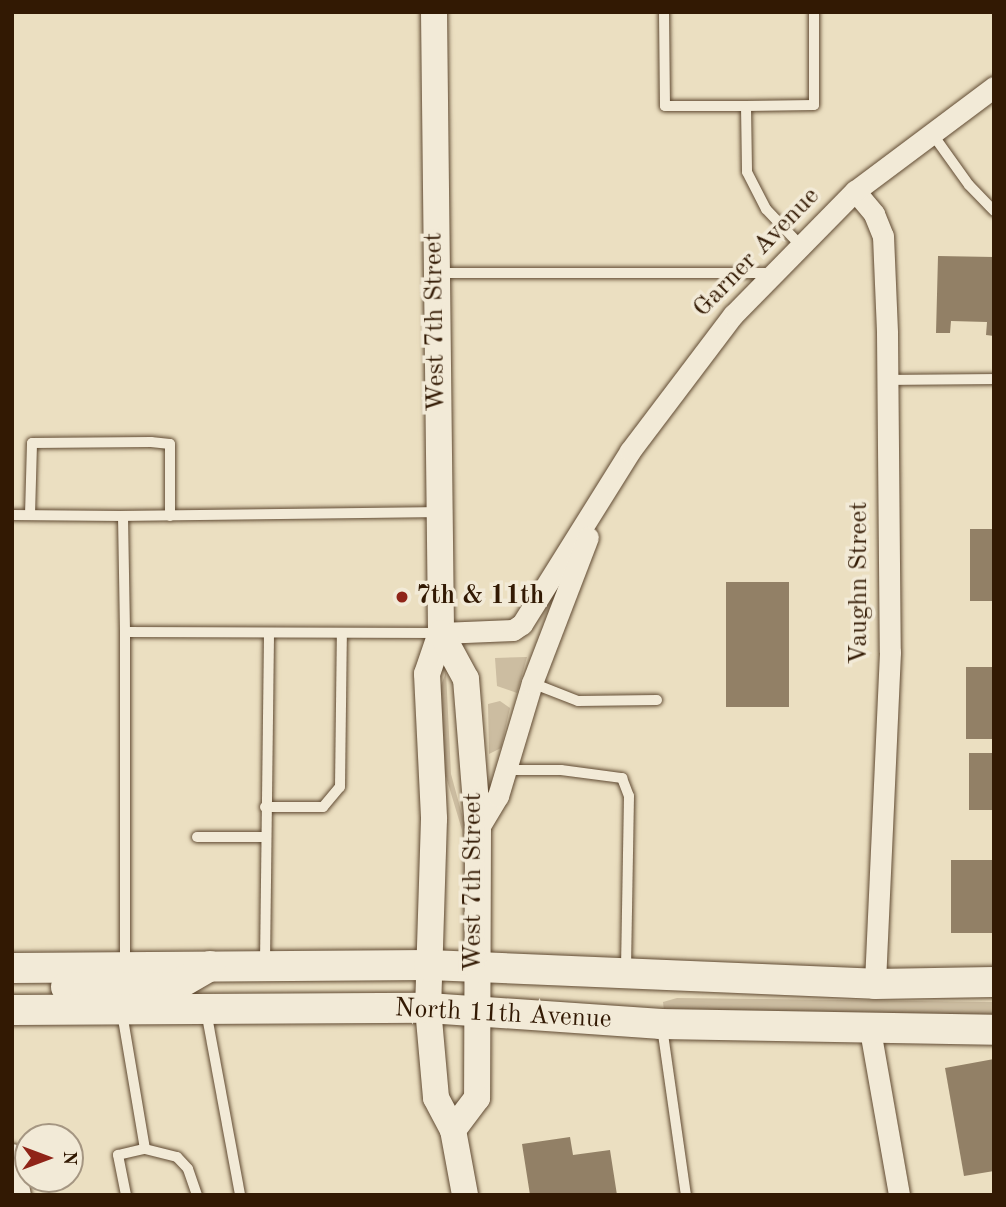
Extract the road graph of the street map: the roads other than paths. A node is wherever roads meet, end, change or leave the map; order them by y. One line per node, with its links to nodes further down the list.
1 (434, 12): 10 (street, West 7th Street)
2 (664, 12): 5 (lane)
3 (814, 12): 5 (lane)
4 (994, 87): 6 (street, Garner Avenue)
5 (746, 106): 9 (lane)
6 (931, 132): 7 (street, Garner Avenue); 8 (lane)
7 (855, 191): 9 (street, Garner Avenue); 13 (street, Vaughn Street)
8 (994, 211)
9 (802, 246): 11 (street, Garner Avenue)
10 (435, 273): 11 (lane); 15 (street, West 7th Street)
11 (774, 273): 14 (street, Garner Avenue)
12 (994, 379): 13 (lane)
13 (887, 380): 39 (street, Vaughn Street)
14 (603, 498): 23 (street, Garner Avenue); 24 (street, Garner Avenue)
15 (439, 512): 19 (lane); 23 (street, West 7th Street)
16 (12, 515): 17 (lane)
17 (30, 515): 18 (lane); 19 (lane)
18 (123, 516): 19 (lane); 20 (lane)
19 (170, 516)
20 (125, 632): 21 (lane); 34 (lane)
21 (269, 633): 22 (lane); 27 (lane)
22 (342, 633): 23 (lane); 27 (lane)
23 (441, 633): 28 (street, West 7th Street); 33 (street, West 7th Street)
24 (532, 683): 25 (lane); 26 (street, Garner Avenue)
25 (657, 700)
26 (506, 770): 28 (street, Garner Avenue); 37 (lane)
27 (265, 807): 29 (lane)
28 (478, 829): 36 (street, West 7th Street)
29 (265, 836): 30 (lane); 31 (lane)
30 (197, 837)
31 (265, 963): 32 (main road, North 11th Avenue); 33 (main road, North 11th Avenue)
32 (214, 964): 34 (main road, North 11th Avenue); 40 (main road)
33 (429, 965): 36 (main road, North 11th Avenue); 41 (street, West 7th Street)
34 (125, 966): 35 (main road, North 11th Avenue)
35 (12, 968)
36 (475, 968): 37 (main road, North 11th Avenue); 45 (street, West 7th Street)
37 (626, 975): 39 (main road, North 11th Avenue)
38 (994, 982): 39 (main road, North 11th Avenue)
39 (875, 984)
40 (12, 987)
41 (428, 1008): 44 (main road, North 11th Avenue); 45 (main road, North 11th Avenue); 49 (street, West 7th Street)
42 (12, 1010): 43 (main road, North 11th Avenue)
43 (121, 1010): 44 (main road, North 11th Avenue); 50 (lane)
44 (206, 1011): 55 (lane)
45 (474, 1013): 46 (main road, North 11th Avenue); 49 (street, West 7th Street)
46 (661, 1024): 47 (main road, North 11th Avenue); 57 (lane)
47 (870, 1030): 48 (main road, North 11th Avenue); 58 (street)
48 (994, 1030)
49 (453, 1130): 56 (street, West 7th Street)
50 (145, 1149): 53 (lane); 54 (lane)
51 (12, 1154): 52 (street)
52 (20, 1195)
53 (126, 1195)
54 (197, 1195)
55 (240, 1195)
56 (465, 1195)
57 (686, 1195)
58 (900, 1195)

